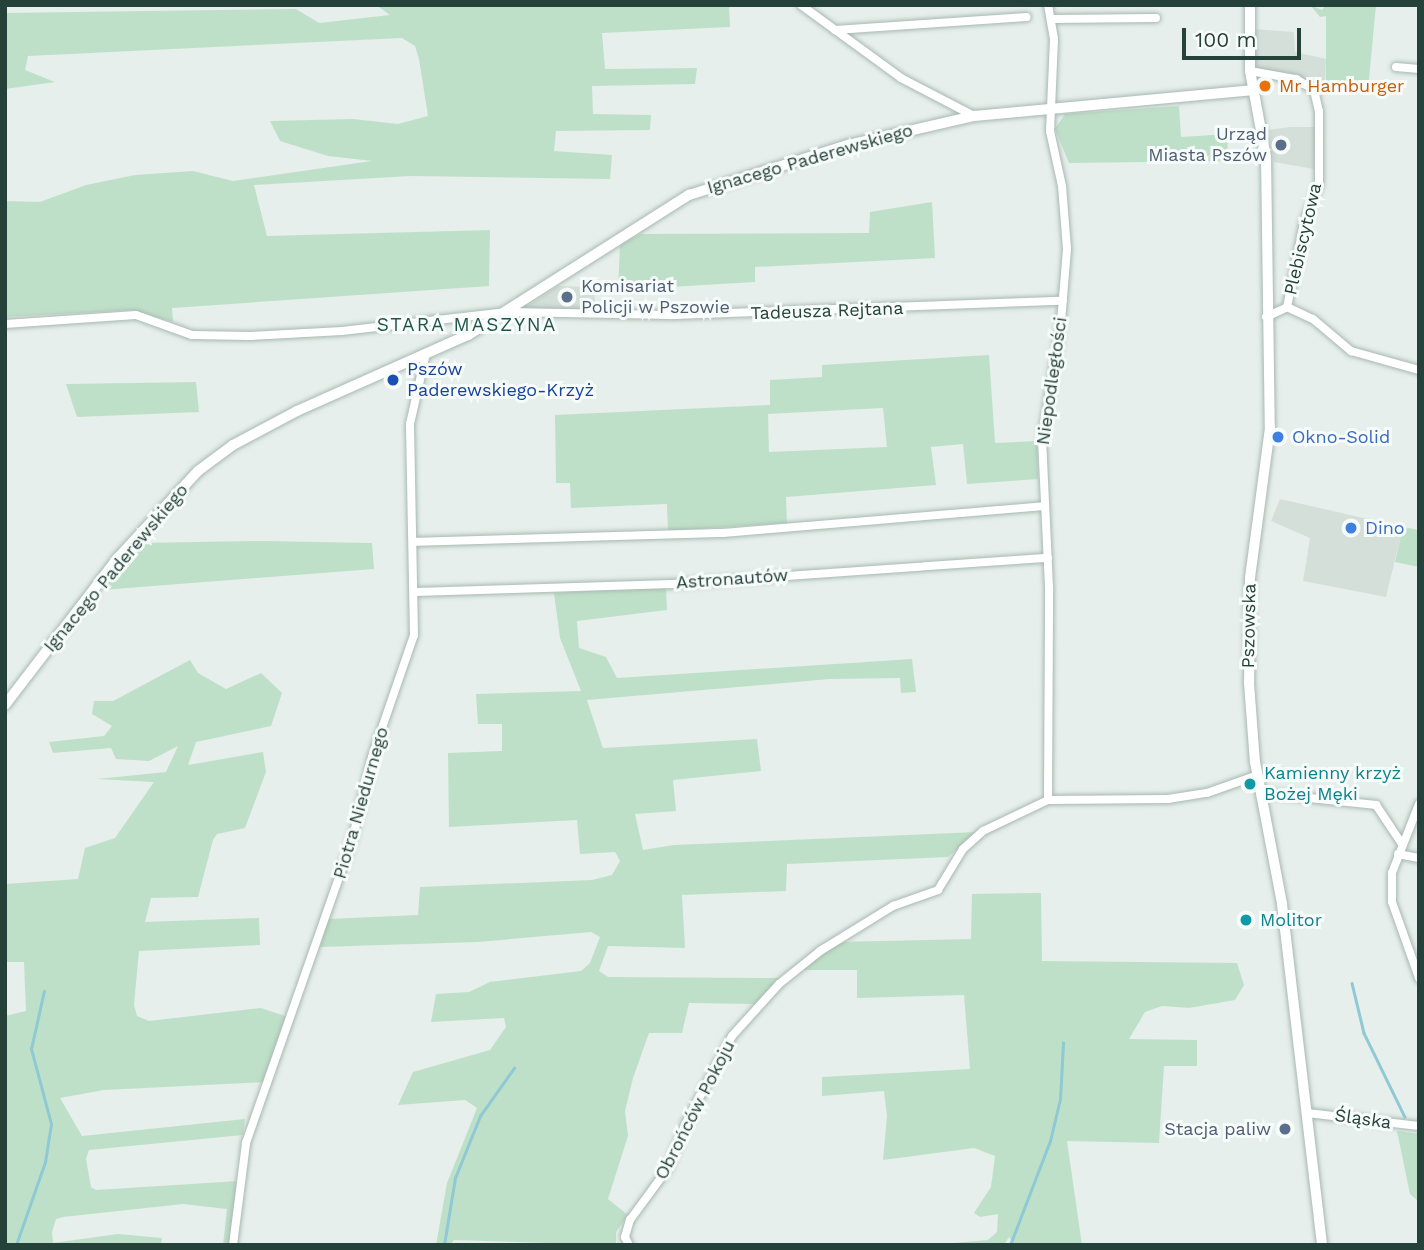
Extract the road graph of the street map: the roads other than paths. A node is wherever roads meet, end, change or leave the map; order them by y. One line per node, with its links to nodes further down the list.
1 (801, 5): 7 (street)
2 (1048, 5): 6 (street, Niepodległości)
3 (1250, 5): 10 (main road, Pszowska)
4 (1027, 17): 7 (street)
5 (1156, 18): 6 (street)
6 (1051, 19): 12 (street, Niepodległości)
7 (835, 30): 13 (street)
8 (1396, 67): 9 (street)
9 (1419, 69)
10 (1250, 71): 11 (main road, Pszowska); 15 (street, Plebiscytowa)
11 (1252, 90): 12 (street, Ignacego Paderewskiego); 17 (main road, Pszowska)
12 (1048, 109): 13 (street, Ignacego Paderewskiego); 14 (street, Niepodległości)
13 (974, 116): 16 (street, Ignacego Paderewskiego)
14 (1063, 301): 16 (street, Tadeusza Rejtana); 21 (street, Niepodległości)
15 (1287, 307): 17 (street, Plebiscytowa); 20 (street)
16 (506, 312): 18 (street, Tadeusza Rejtana); 19 (street, Ignacego Paderewskiego)
17 (1266, 317): 26 (main road, Pszowska)
18 (5, 324)
19 (426, 353): 22 (street, Piotra Niedurnego); 25 (street, Ignacego Paderewskiego)
20 (1419, 370)
21 (1044, 506): 22 (street); 23 (street, Niepodległości)
22 (414, 542): 24 (street, Piotra Niedurnego)
23 (1048, 558): 24 (street, Astronautów); 28 (street, Niepodległości)
24 (416, 592): 36 (street, Piotra Niedurnego)
25 (5, 705)
26 (1258, 775): 27 (main road, Pszowska); 28 (street, Obrońców Pokoju)
27 (1262, 793): 30 (street); 34 (main road, Pszowska)
28 (1048, 800): 37 (street, Obrońców Pokoju)
29 (1419, 804): 30 (street)
30 (1402, 844): 31 (street)
31 (1398, 854): 32 (street); 33 (street)
32 (1419, 858)
33 (1419, 978)
34 (1307, 1113): 35 (street, Śląska); 38 (main road, Pszowska)
35 (1419, 1126)
36 (233, 1245)
37 (629, 1245)
38 (1322, 1245)

